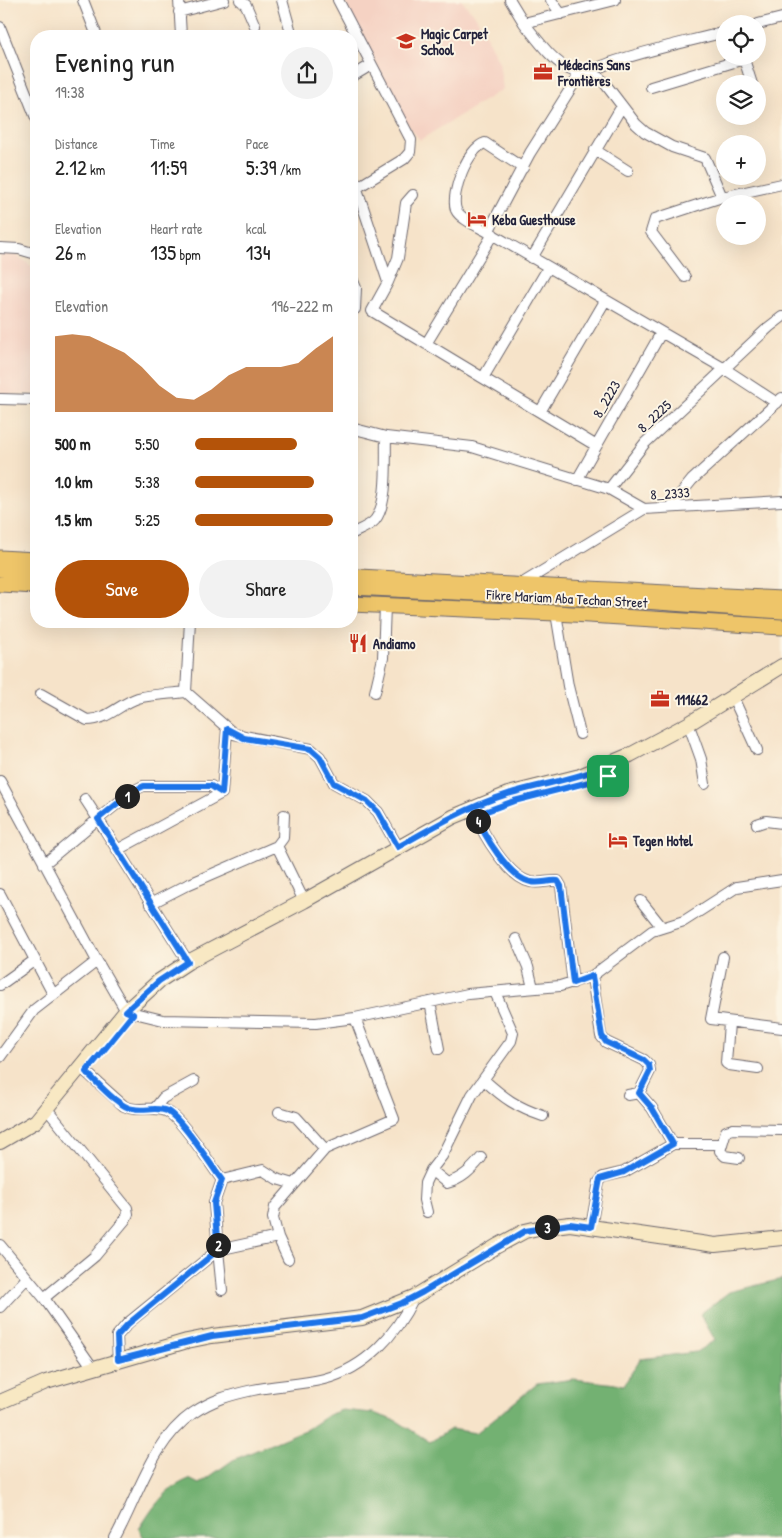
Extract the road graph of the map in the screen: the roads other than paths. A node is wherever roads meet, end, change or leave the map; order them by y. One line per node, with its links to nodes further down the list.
1 (83, 0): 17 (street)
2 (178, 0): 10 (street)
3 (224, 0): 10 (street)
4 (240, 0): 15 (street)
5 (282, 0): 19 (street)
6 (338, 0): 20 (street)
7 (510, 0): 13 (street)
8 (551, 0): 11 (street)
9 (615, 0): 11 (street)
10 (179, 12): 18 (street)
11 (560, 14): 13 (street)
12 (782, 18): 14 (street)
13 (524, 22): 25 (street)
14 (766, 22)
15 (255, 26)
16 (0, 27): 28 (street)
17 (96, 30)
18 (180, 30)
19 (290, 30)
20 (353, 30)
21 (716, 34): 25 (street)
22 (358, 40): 24 (street)
23 (722, 65): 27 (street)
24 (371, 66): 26 (street); 34 (street)
25 (581, 72): 29 (street); 31 (street)
26 (358, 73)
27 (651, 87)
28 (30, 103)
29 (622, 106): 30 (street); 36 (street)
30 (595, 150): 32 (street); 42 (street)
31 (523, 168): 39 (street); 39 (street)
32 (628, 170)
33 (782, 184): 37 (street)
34 (358, 187): 45 (street)
35 (412, 195): 45 (street)
36 (721, 195)
37 (731, 195)
38 (716, 199): 44 (street)
39 (490, 233): 42 (street); 51 (street)
40 (0, 248): 41 (street)
41 (30, 252)
42 (532, 258): 43 (street)
43 (548, 268): 46 (street); 53 (street)
44 (685, 277)
45 (388, 282): 48 (street)
46 (605, 301): 50 (street); 57 (street)
47 (358, 309): 48 (street)
48 (372, 311): 51 (street)
49 (782, 317): 52 (street, 8_2225)
50 (660, 333): 52 (street); 60 (street, 8_2223)
51 (426, 344): 53 (street)
52 (725, 369): 56 (street); 62 (street, 8_2225)
53 (483, 378): 57 (street)
54 (0, 399): 55 (street)
55 (30, 400)
56 (779, 401): 64 (street)
57 (540, 412): 60 (street)
58 (358, 430): 59 (street)
59 (386, 437): 61 (street); 66 (street)
60 (595, 445): 61 (street, 8_2223)
61 (577, 480): 62 (street)
62 (609, 490): 65 (street)
63 (782, 501): 64 (street, 8_2333)
64 (670, 507): 65 (street, 8_2333)
65 (644, 509): 73 (street, 8_2333)
66 (358, 530)
67 (0, 558): 68 (main road)
68 (30, 560)
69 (0, 569): 70 (main road)
70 (30, 571)
71 (358, 577): 73 (main road)
72 (0, 584): 74 (main road)
73 (521, 584): 76 (main road)
74 (30, 586)
75 (358, 587): 79 (main road, Fikre Mariam Aba Techan Street)
76 (782, 599)
77 (358, 604): 78 (main road, Fikre Mariam Aba Techan Street)
78 (385, 606): 80 (main road, Fikre Mariam Aba Techan Street); 86 (street)
79 (782, 610)
80 (556, 613): 81 (main road, Fikre Mariam Aba Techan Street); 91 (street)
81 (782, 626)
82 (190, 628): 85 (street)
83 (782, 666): 93 (main road)
84 (782, 677): 88 (main road)
85 (186, 692): 87 (street); 89 (street)
86 (375, 692)
87 (41, 694)
88 (736, 704): 90 (main road); 92 (street)
89 (227, 729): 96 (street); 104 (street)
90 (690, 731): 93 (main road); 94 (street)
91 (580, 734)
92 (757, 750)
93 (606, 771): 99 (main road); 104 (main road)
94 (705, 784)
95 (2, 789): 106 (street)
96 (222, 793): 100 (street); 105 (street)
97 (85, 799): 100 (street)
98 (284, 815): 103 (street)
99 (476, 815): 108 (main road); 120 (street)
100 (98, 819): 105 (street); 106 (street)
101 (782, 823): 102 (street)
102 (757, 824)
103 (277, 846): 110 (street); 112 (street)
104 (398, 847): 108 (main road)
105 (119, 849): 112 (street)
106 (44, 864): 117 (street)
107 (782, 880): 113 (street)
108 (347, 881): 110 (main road); 126 (main road)
109 (0, 896): 116 (street)
110 (304, 901): 118 (main road)
111 (641, 901): 113 (street)
112 (150, 904): 118 (street)
113 (660, 926): 119 (street)
114 (516, 939): 122 (street)
115 (723, 957): 128 (street)
116 (34, 960): 121 (street); 124 (street)
117 (97, 961): 124 (street); 126 (street)
118 (188, 962): 126 (main road)
119 (592, 976): 120 (street); 136 (street)
120 (573, 983): 122 (street)
121 (0, 985)
122 (533, 988): 123 (street)
123 (495, 992): 125 (street); 134 (street)
124 (53, 994): 131 (street)
125 (430, 1002): 127 (street); 130 (street)
126 (130, 1012): 127 (street); 133 (main road); 139 (main road)
127 (356, 1018): 147 (street)
128 (729, 1023): 129 (street); 132 (street)
129 (782, 1028)
130 (439, 1049)
131 (0, 1057)
132 (758, 1069)
133 (86, 1072): 138 (street); 139 (main road)
134 (484, 1080): 141 (street); 150 (street)
135 (194, 1081): 138 (street)
136 (639, 1093): 137 (street); 144 (street)
137 (628, 1095)
138 (156, 1108): 151 (street)
139 (50, 1112): 143 (main road); 146 (main road); 163 (street)
140 (279, 1112): 147 (street)
141 (543, 1116)
142 (782, 1130): 145 (street)
143 (0, 1142)
144 (673, 1144): 145 (street); 154 (street)
145 (721, 1144): 149 (street)
146 (0, 1149)
147 (325, 1149): 152 (street)
148 (481, 1158): 150 (street)
149 (739, 1158)
150 (431, 1170): 153 (street)
151 (222, 1180): 152 (street); 158 (street)
152 (294, 1184): 155 (street)
153 (427, 1212)
154 (591, 1227): 156 (main road); 162 (main road)
155 (278, 1237): 158 (street); 159 (street)
156 (782, 1238)
157 (0, 1245): 160 (street)
158 (218, 1250): 161 (street); 165 (street)
159 (288, 1259)
160 (27, 1278): 163 (street); 164 (street)
161 (222, 1290)
162 (414, 1297): 165 (main road); 168 (street)
163 (44, 1298): 166 (street)
164 (0, 1308)
165 (118, 1360): 166 (main road)
166 (93, 1368): 167 (main road)
167 (0, 1402)
168 (115, 1538)

